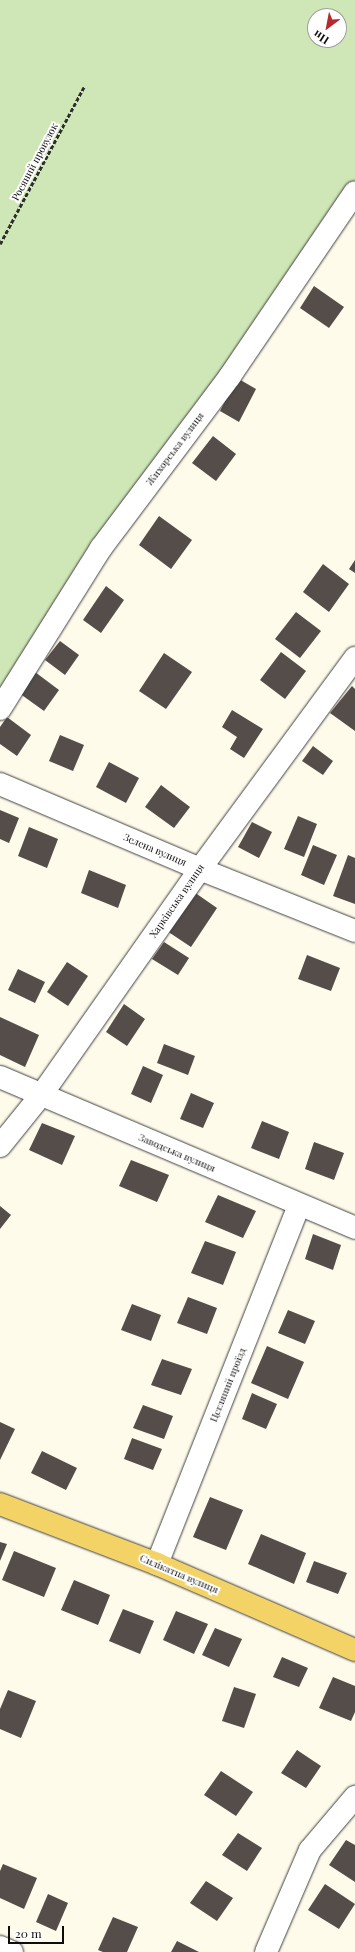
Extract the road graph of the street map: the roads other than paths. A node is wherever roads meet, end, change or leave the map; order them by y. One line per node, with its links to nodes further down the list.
1 (355, 192): 3 (street, Жихорська вулиця)
2 (352, 666): 5 (street, Харківська вулиця)
3 (0, 709)
4 (0, 784): 5 (street, Зелена вулиця)
5 (200, 869): 6 (street, Зелена вулиця); 8 (street, Харківська вулиця)
6 (355, 931)
7 (0, 1077): 8 (street, Заводська вулиця)
8 (42, 1094): 9 (street, Харківська вулиця); 10 (street, Заводська вулиця)
9 (0, 1146)
10 (300, 1206): 11 (street, Заводська вулиця); 13 (street, Цегляний проїзд)
11 (355, 1228)
12 (0, 1504): 13 (main road, Силікатна вулиця)
13 (156, 1564): 14 (main road, Силікатна вулиця)
14 (355, 1650)
15 (355, 1797): 18 (street)
16 (0, 1947): 17 (street)
17 (12, 1952)
18 (266, 1952)

